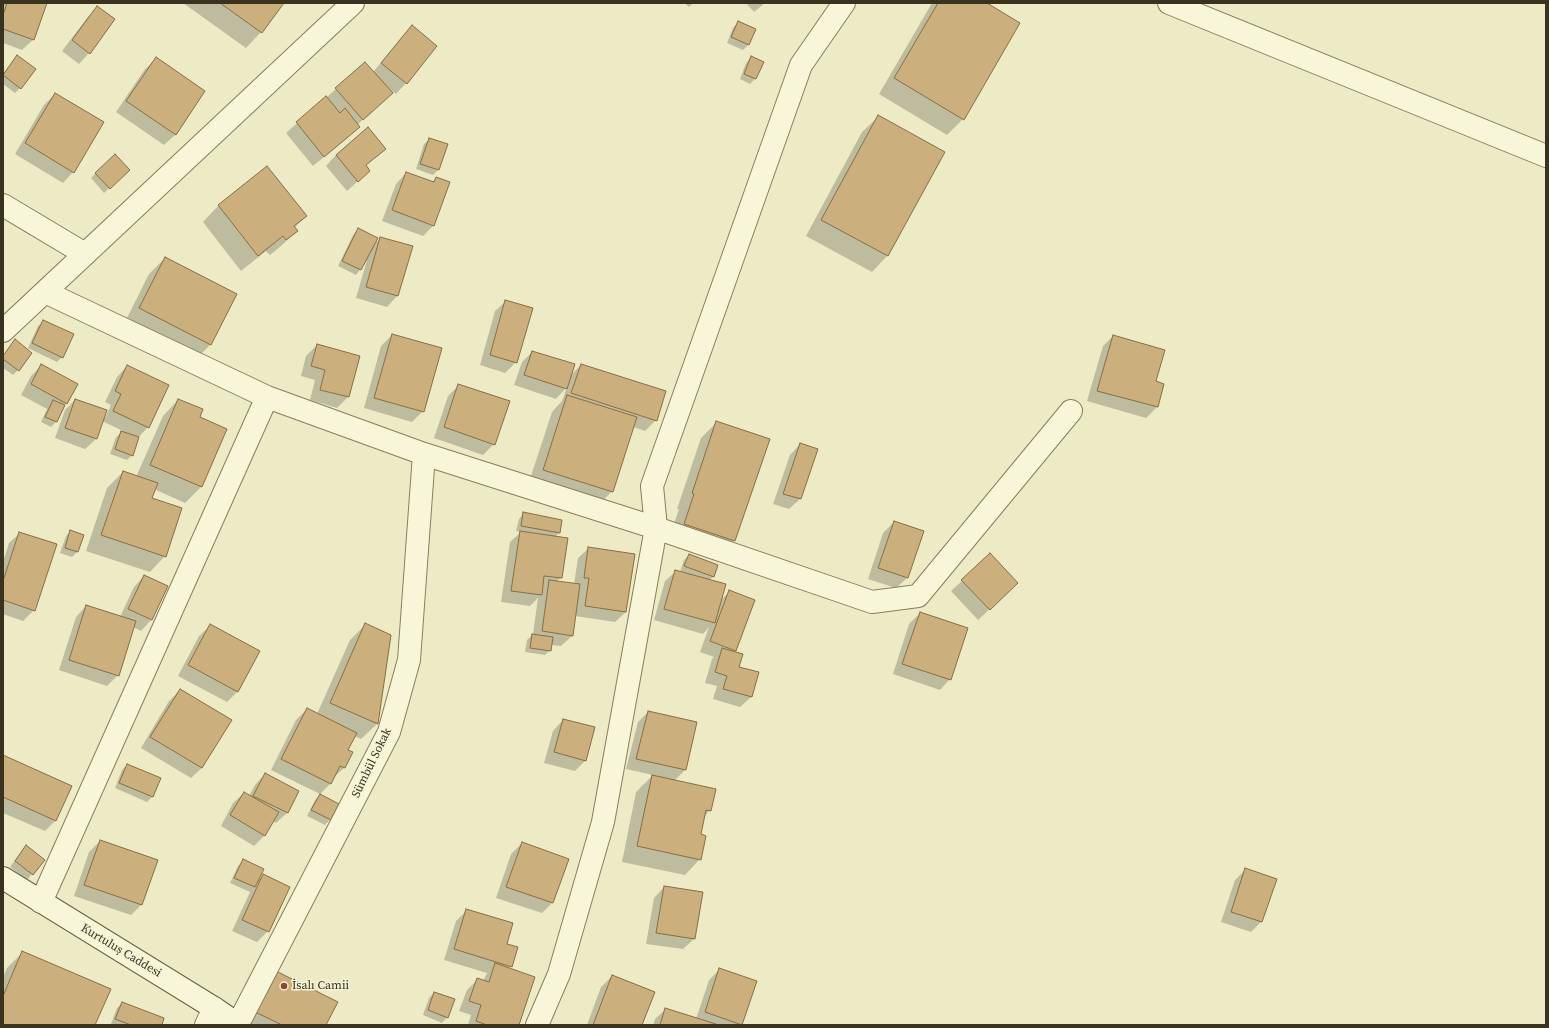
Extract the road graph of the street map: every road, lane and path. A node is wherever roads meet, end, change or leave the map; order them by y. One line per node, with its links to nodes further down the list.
1 (353, 3): 6 (street)
2 (844, 3): 12 (street)
3 (1169, 3): 4 (street)
4 (1546, 156)
5 (3, 205): 6 (street)
6 (85, 254): 7 (street)
7 (44, 292): 8 (street); 9 (street)
8 (3, 331)
9 (267, 397): 11 (street); 14 (street)
10 (1071, 411): 12 (street)
11 (424, 454): 12 (street); 16 (street, Sümbül Sokak)
12 (656, 528): 17 (street)
13 (3, 878): 14 (street, Kurtuluş Caddesi)
14 (41, 902): 15 (street, Kurtuluş Caddesi)
15 (210, 1016): 16 (street, Kurtuluş Caddesi)
16 (239, 1025)
17 (537, 1025)

